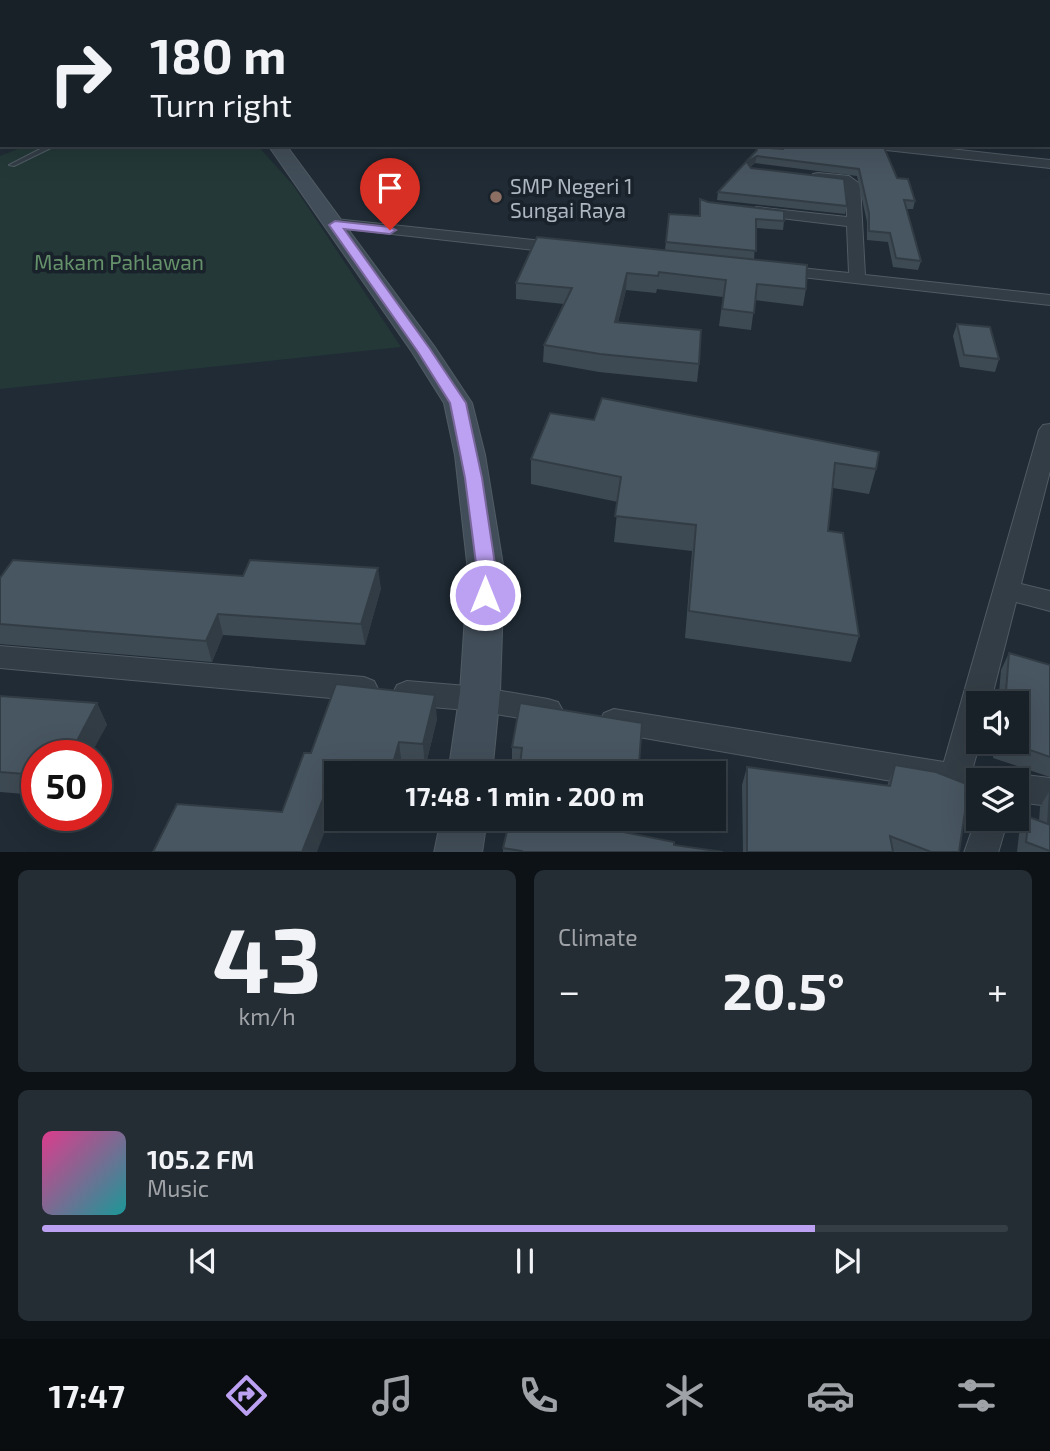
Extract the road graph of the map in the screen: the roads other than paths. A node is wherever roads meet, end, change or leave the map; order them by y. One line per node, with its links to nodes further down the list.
1 (50, 147): 5 (lane)
2 (279, 147): 9 (main road)
3 (895, 147): 4 (street)
4 (1050, 164)
5 (12, 165)
6 (806, 176): 8 (street)
7 (738, 209): 8 (street)
8 (856, 222): 12 (street)
9 (335, 225): 10 (street); 18 (main road)
10 (582, 250)
11 (761, 268): 12 (street)
12 (857, 278): 13 (street)
13 (1050, 300)
14 (1050, 430): 15 (street)
15 (1006, 590): 16 (street); 20 (street)
16 (1050, 601)
17 (0, 657): 18 (street)
18 (479, 699): 19 (main road); 21 (street)
19 (472, 761)
20 (969, 768)
21 (966, 780)
22 (1029, 789): 23 (street)
23 (1050, 792)
24 (462, 831): 26 (main road)
25 (988, 831): 27 (street)
26 (458, 852)
27 (981, 852)

